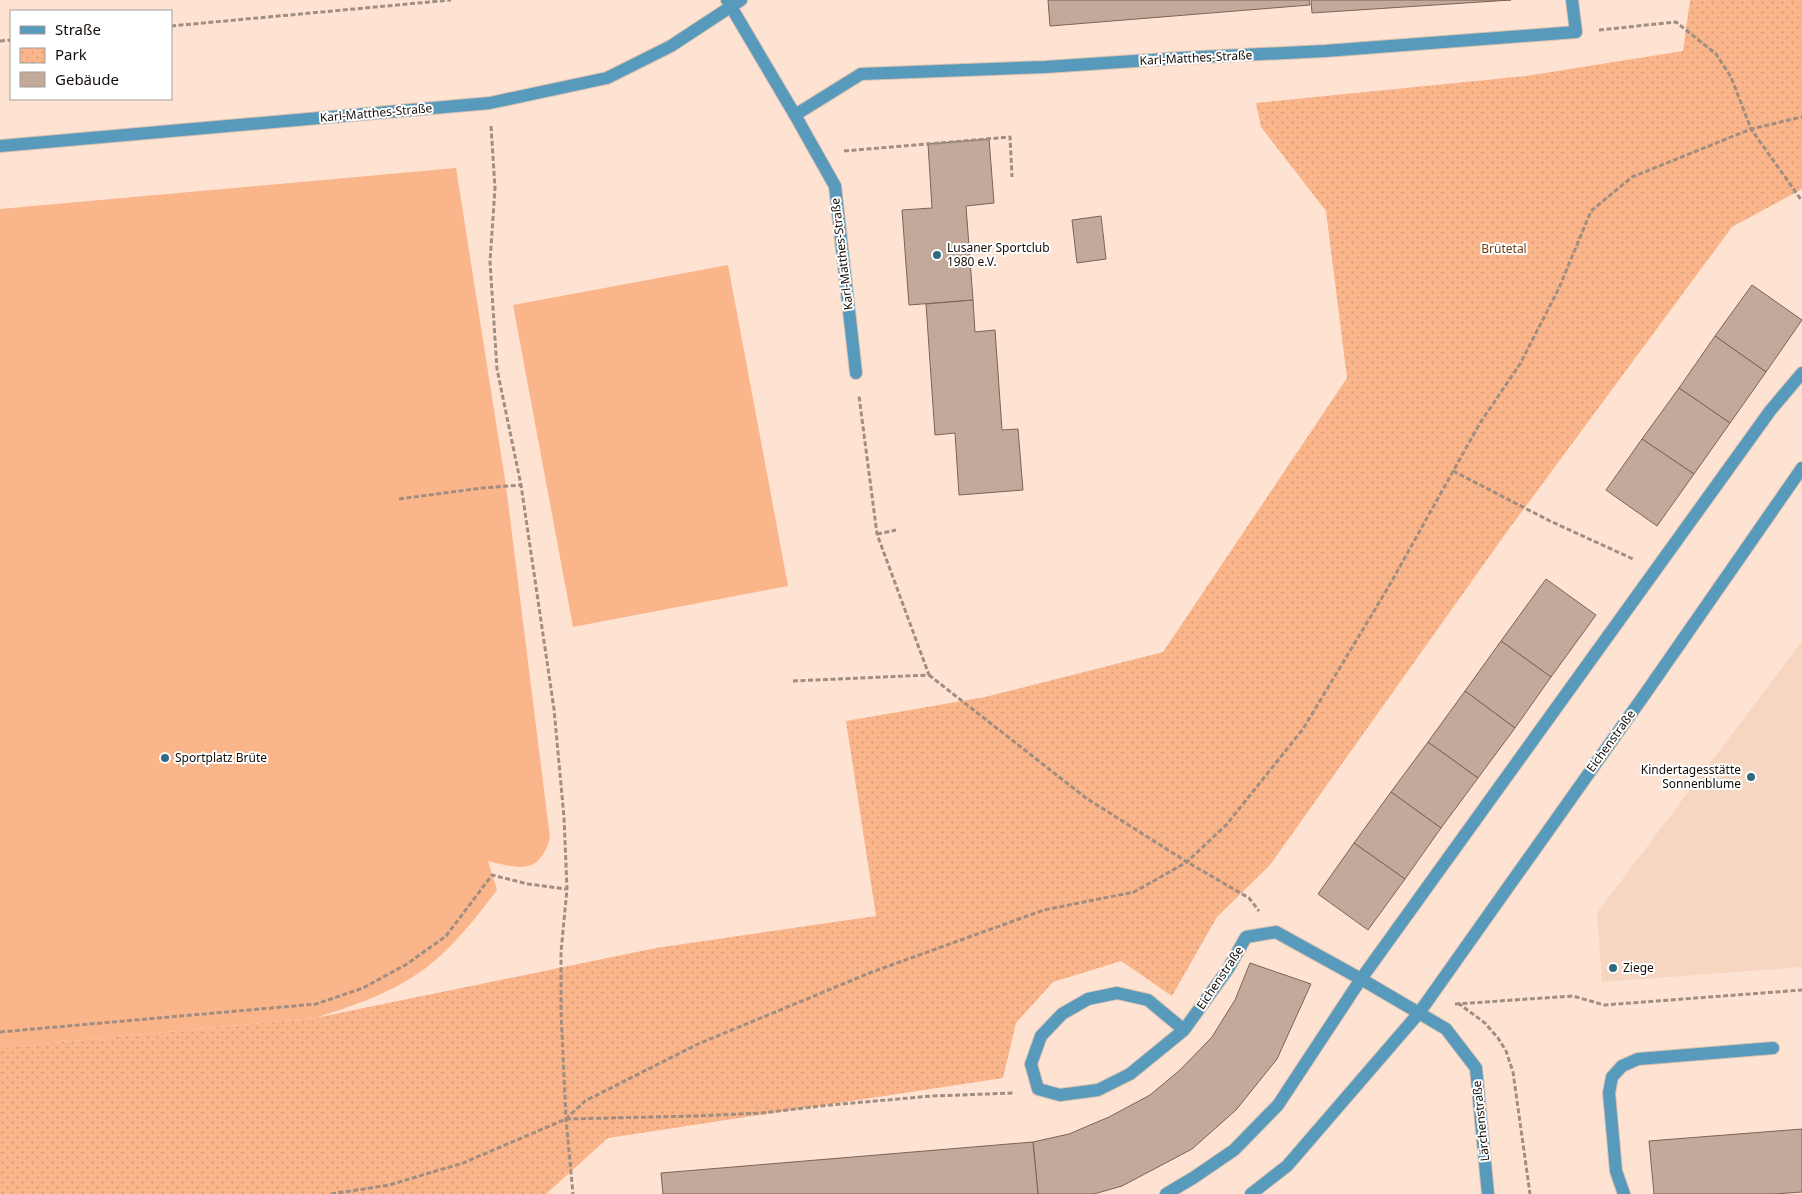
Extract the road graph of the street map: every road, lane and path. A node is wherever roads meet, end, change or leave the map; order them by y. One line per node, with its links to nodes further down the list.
1 (451, 0): 4 (path)
2 (1572, 0): 5 (street)
3 (733, 2): 6 (street, Karl-Matthes-Straße); 7 (street, Karl-Matthes-Straße)
4 (172, 26)
5 (1576, 32): 7 (street, Karl-Matthes-Straße); 9 (path)
6 (490, 103): 10 (street, Karl-Matthes-Straße); 18 (path)
7 (795, 115): 11 (street, Karl-Matthes-Straße)
8 (1802, 117): 9 (path)
9 (1751, 129): 13 (path); 17 (path)
10 (0, 146)
11 (819, 157): 12 (path); 14 (street, Karl-Matthes-Straße)
12 (1012, 177)
13 (1802, 200)
14 (856, 373): 21 (path)
15 (1802, 373): 22 (street)
16 (1802, 468): 32 (street, Eichenstraße)
17 (1453, 471): 22 (path); 25 (path)
18 (521, 485): 19 (path); 26 (path)
19 (399, 499)
20 (896, 530): 21 (path)
21 (877, 534): 23 (path)
22 (1656, 570): 28 (street)
23 (929, 675): 24 (path); 25 (path)
24 (793, 681)
25 (1187, 862): 27 (path); 37 (path)
26 (567, 889): 34 (path); 37 (path)
27 (1276, 932): 28 (street); 33 (street, Eichenstraße)
28 (1361, 979): 32 (street); 40 (street)
29 (1802, 990): 31 (path)
30 (1458, 1003): 43 (path)
31 (1473, 1004)
32 (1419, 1013): 41 (street, Eichenstraße); 42 (street, Lärchenstraße)
33 (1184, 1030): 36 (street, Eichenstraße); 36 (street)
34 (0, 1032)
35 (1773, 1048): 44 (street)
36 (1038, 1089): 37 (path)
37 (566, 1119): 38 (path); 39 (path)
38 (331, 1194)
39 (573, 1194)
40 (1166, 1194)
41 (1251, 1194)
42 (1488, 1194)
43 (1530, 1194)
44 (1624, 1194)

